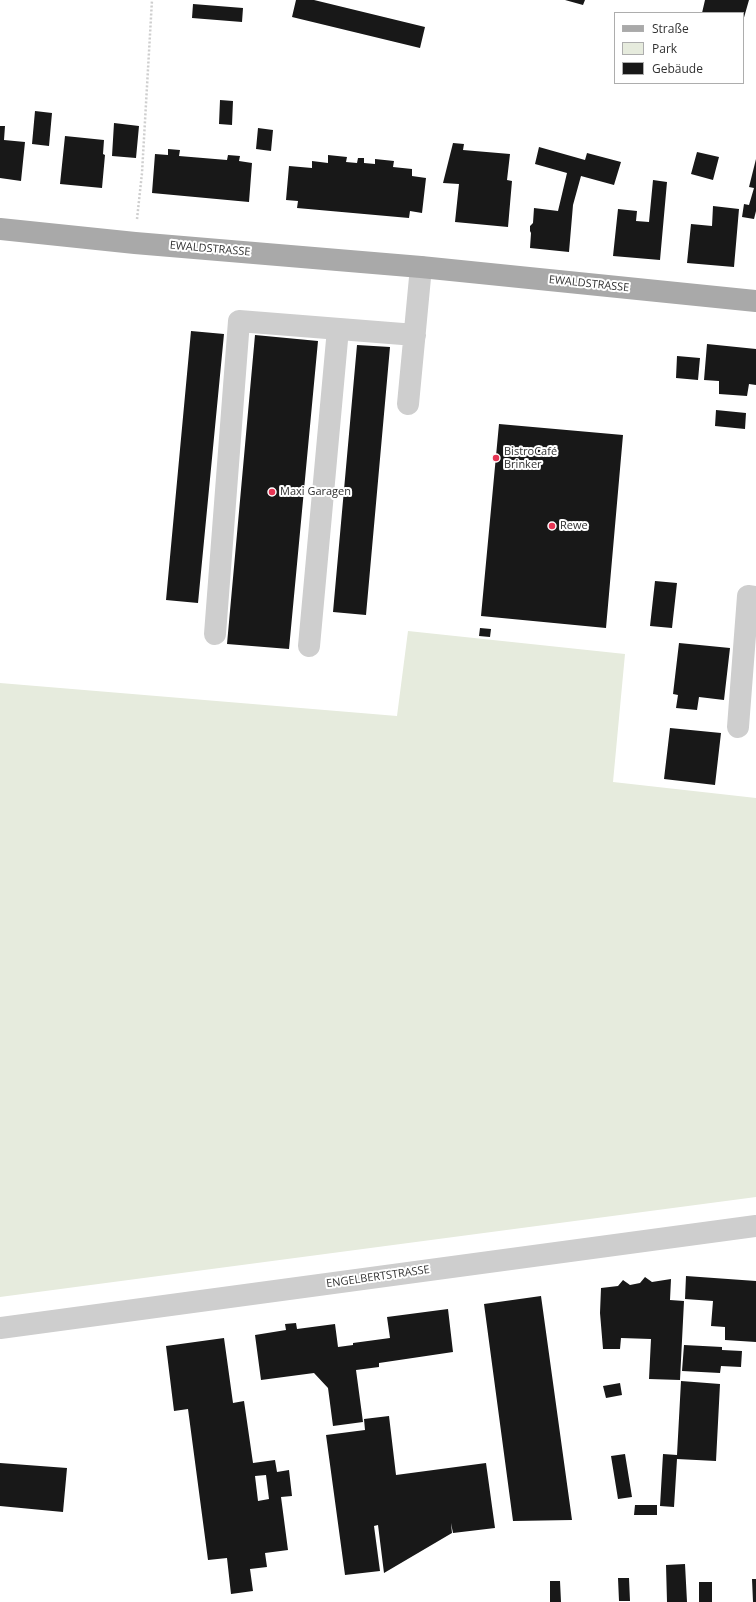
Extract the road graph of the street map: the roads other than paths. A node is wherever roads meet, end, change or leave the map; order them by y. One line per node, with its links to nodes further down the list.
1 (0, 230): 2 (main road, EWALDSTRASSE)
2 (421, 267): 3 (main road, EWALDSTRASSE); 5 (street)
3 (756, 301)
4 (338, 329): 5 (street); 8 (street); 9 (street)
5 (415, 335): 6 (street)
6 (408, 404)
7 (756, 597): 10 (street)
8 (215, 634)
9 (309, 646)
10 (738, 727)
11 (756, 1226): 12 (street, ENGELBERTSTRASSE)
12 (0, 1328)

